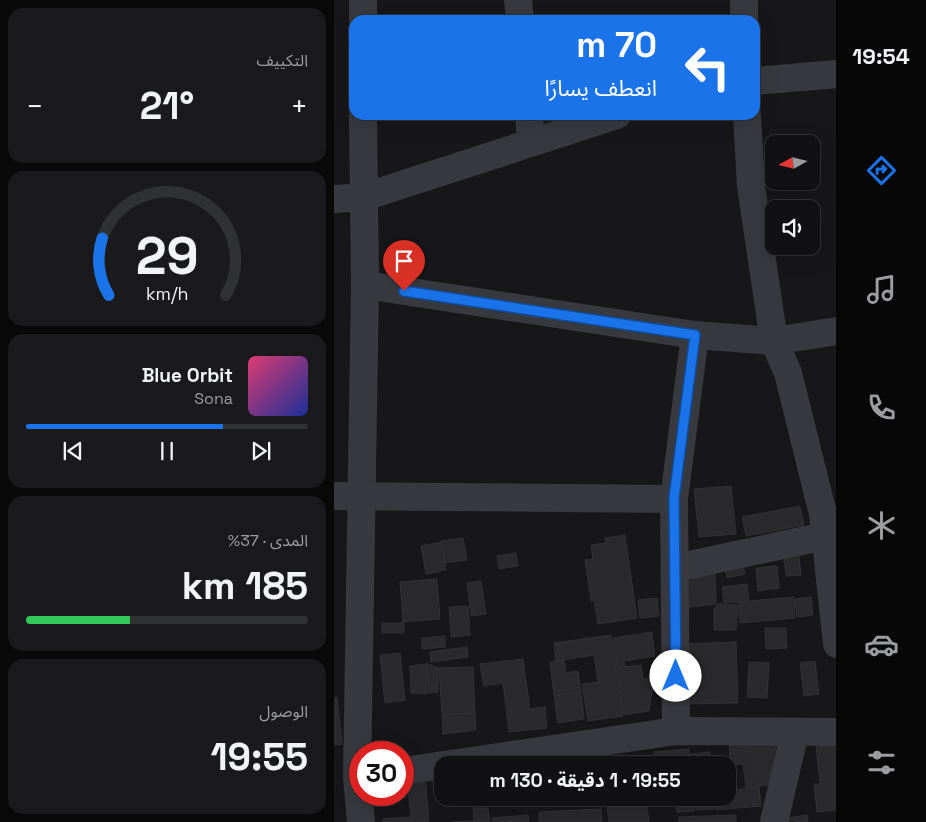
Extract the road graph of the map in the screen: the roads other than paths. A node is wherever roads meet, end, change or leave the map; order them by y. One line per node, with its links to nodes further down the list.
1 (363, 0): 4 (street)
2 (518, 0): 5 (street)
3 (744, 0): 6 (street)
4 (363, 15)
5 (520, 15)
6 (744, 15)
7 (836, 74): 8 (street)
8 (760, 82)
9 (363, 120): 13 (street)
10 (584, 120): 12 (street)
11 (747, 120): 18 (street)
12 (530, 128): 13 (street)
13 (364, 197): 14 (street); 15 (street)
14 (334, 200)
15 (365, 285): 17 (street); 20 (street)
16 (836, 330): 18 (street)
17 (695, 335): 18 (street); 21 (street)
18 (774, 341): 22 (street)
19 (334, 496): 20 (street)
20 (362, 497): 21 (street); 28 (street)
21 (674, 498): 23 (street)
22 (828, 521): 23 (street); 24 (street)
23 (676, 568): 25 (street)
24 (836, 644)
25 (676, 730): 26 (street); 29 (street)
26 (795, 732): 27 (street); 32 (street)
27 (836, 732)
28 (352, 741)
29 (414, 769)
30 (357, 806): 31 (street)
31 (361, 822)
32 (774, 822)

